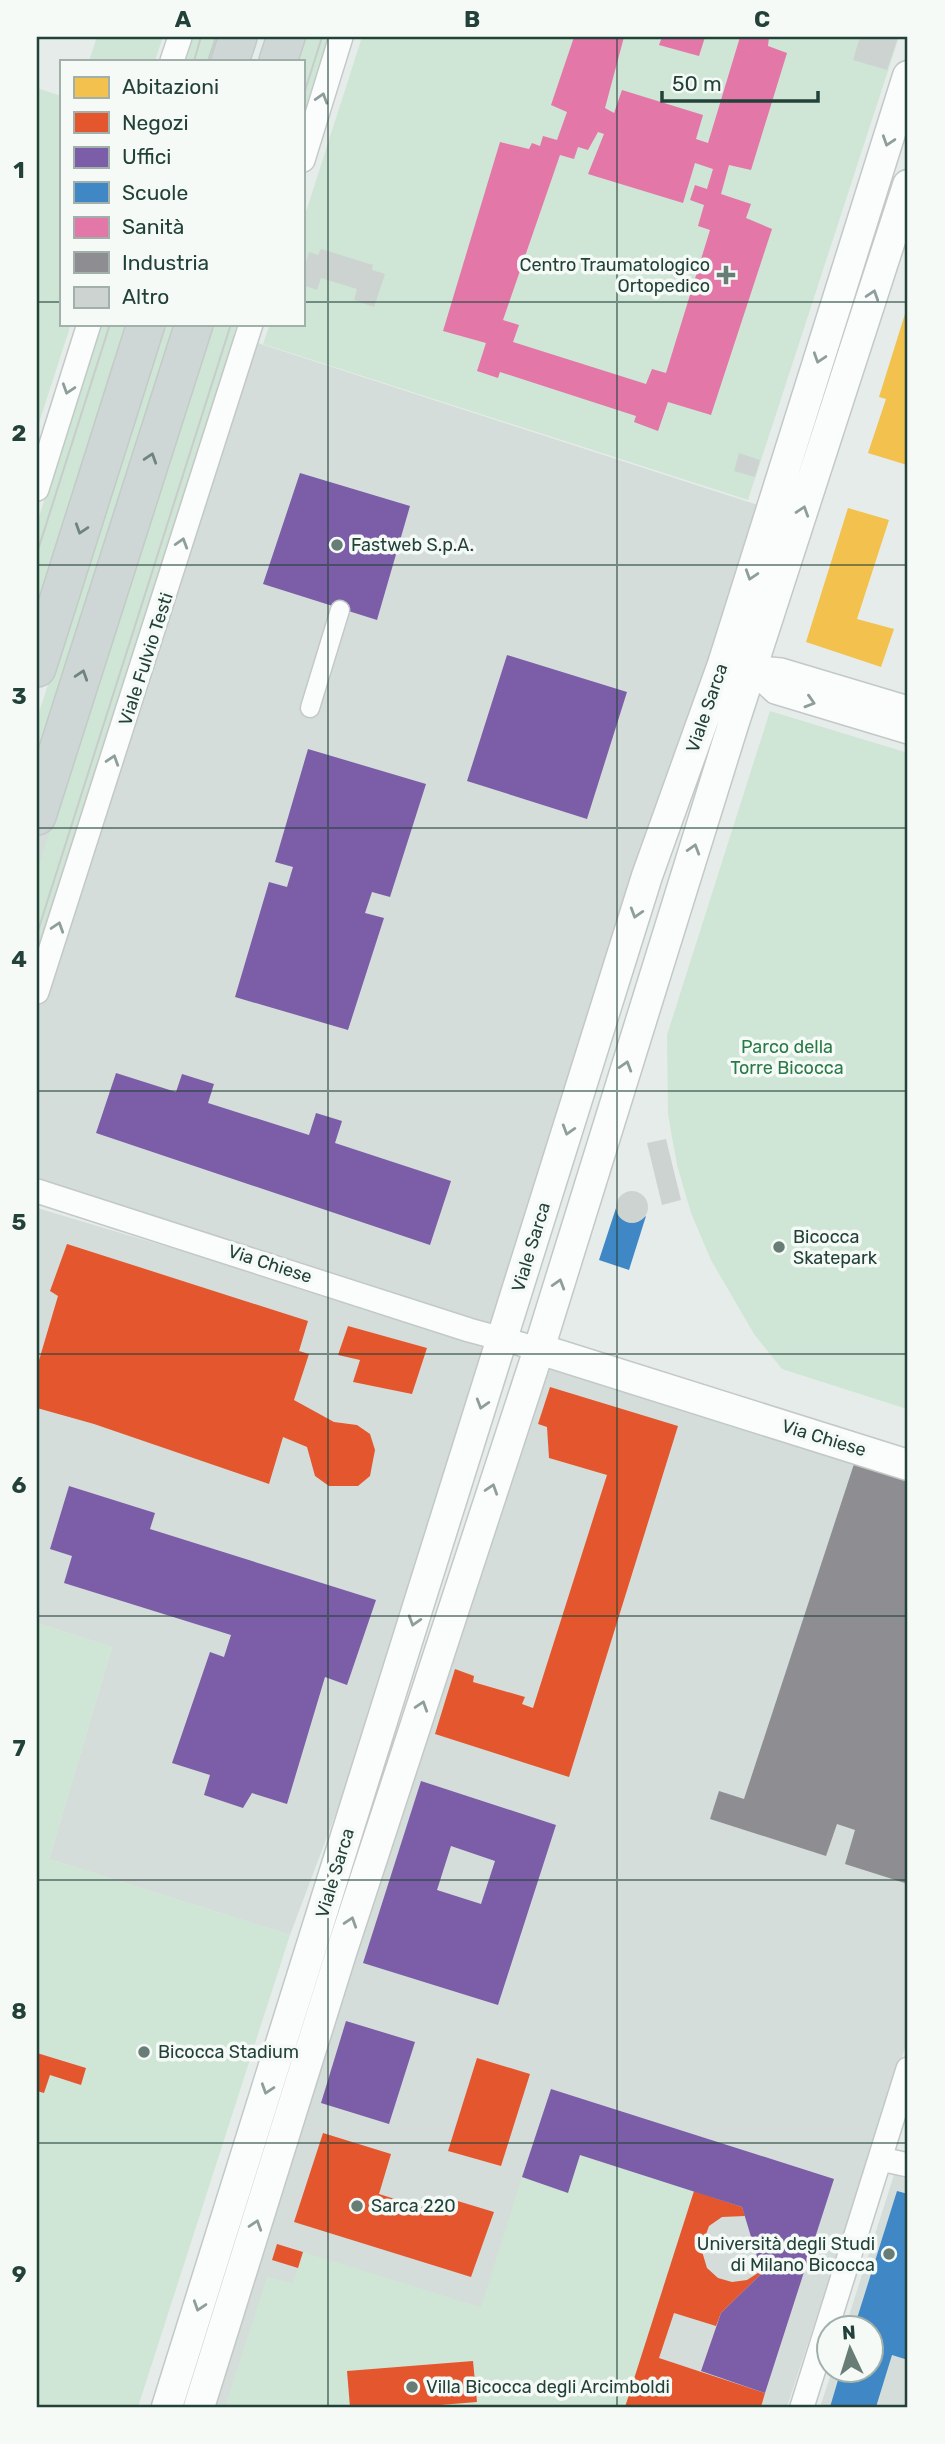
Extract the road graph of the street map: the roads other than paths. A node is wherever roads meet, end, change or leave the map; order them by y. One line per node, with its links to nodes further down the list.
1 (180, 37): 5 (street)
2 (238, 37): 6 (main road)
3 (286, 37): 7 (main road)
4 (341, 37): 9 (street, one-way to 4)
5 (172, 60)
6 (230, 60)
7 (278, 60)
8 (908, 76): 17 (street, Viale Sarca, one-way to 17)
9 (304, 157)
10 (908, 185): 19 (street, Viale Sarca, one-way to 10)
11 (88, 326): 15 (street, one-way to 15)
12 (145, 326): 18 (main road, one-way to 18)
13 (193, 326): 23 (main road, one-way to 13)
14 (250, 326): 24 (street, Viale Fulvio Testi, one-way to 14)
15 (37, 489)
16 (340, 610): 20 (street)
17 (723, 664): 19 (street); 26 (street, Viale Sarca, one-way to 26)
18 (37, 668)
19 (752, 670): 21 (street); 22 (street, one-way to 22); 27 (street, Viale Sarca, one-way to 19)
20 (310, 708)
21 (908, 708)
22 (908, 732)
23 (37, 816)
24 (37, 992)
25 (37, 1191): 26 (street, Via Chiese)
26 (502, 1339): 27 (street); 32 (street, Viale Sarca, one-way to 32)
27 (539, 1349): 28 (street, Via Chiese); 33 (street, Viale Sarca, one-way to 27)
28 (908, 1465)
29 (908, 2069): 30 (street)
30 (881, 2158): 31 (street); 34 (street)
31 (908, 2165)
32 (167, 2407)
33 (199, 2407)
34 (802, 2407)

